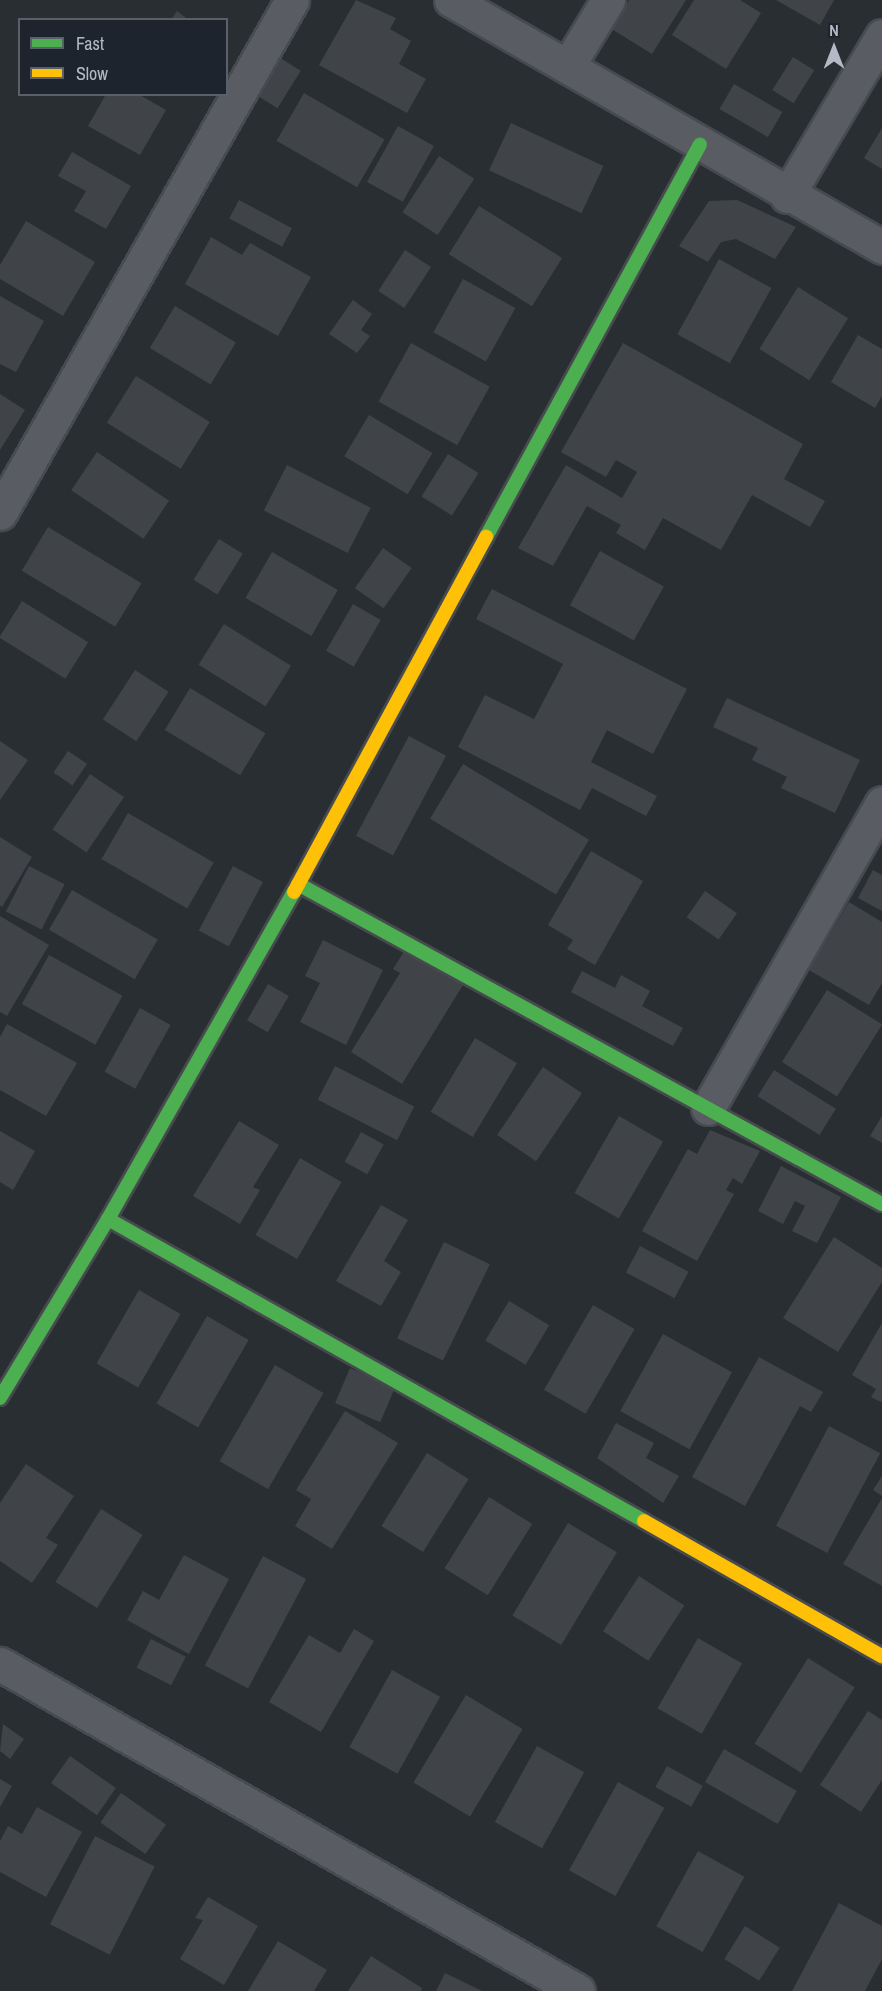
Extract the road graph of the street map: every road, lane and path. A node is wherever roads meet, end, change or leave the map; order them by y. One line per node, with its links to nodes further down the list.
1 (292, 0): 9 (street)
2 (451, 0): 5 (street)
3 (608, 0): 5 (street)
4 (882, 36): 7 (street)
5 (569, 64): 6 (street)
6 (700, 144): 7 (street); 11 (street)
7 (787, 196): 8 (street)
8 (882, 247)
9 (0, 513)
10 (882, 803): 12 (street)
11 (298, 884): 12 (street); 14 (street)
12 (708, 1108): 13 (street)
13 (882, 1204)
14 (108, 1220): 15 (street); 16 (street)
15 (0, 1398)
16 (882, 1656)
17 (0, 1664): 18 (street)
18 (578, 1991)

